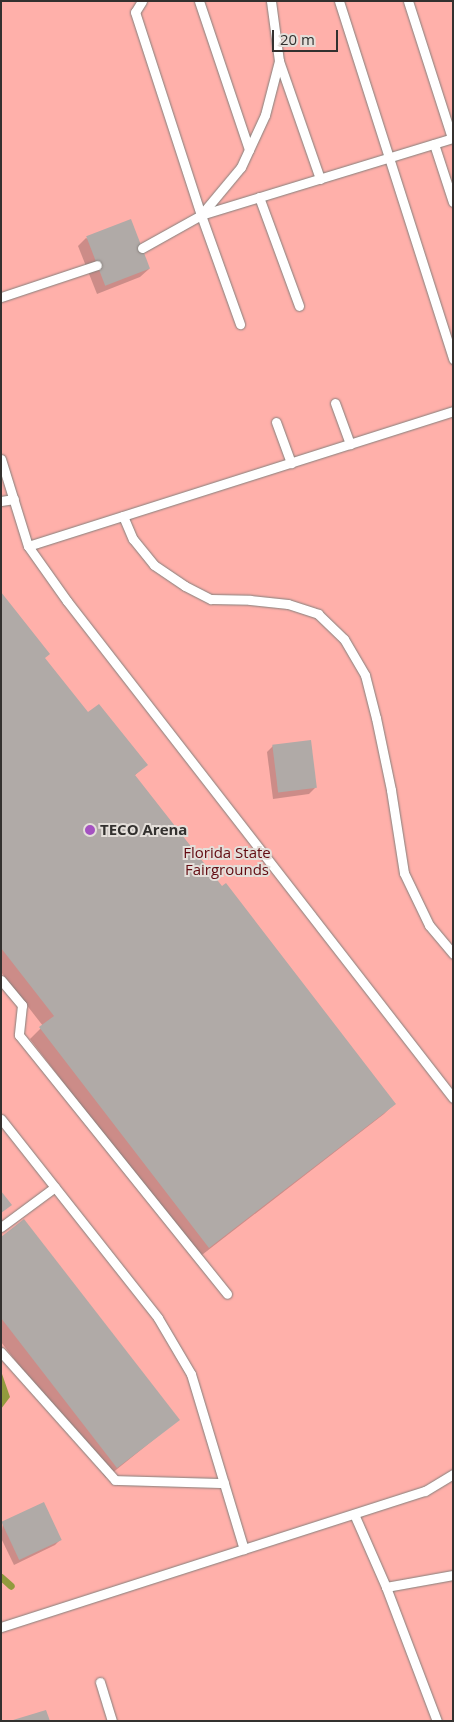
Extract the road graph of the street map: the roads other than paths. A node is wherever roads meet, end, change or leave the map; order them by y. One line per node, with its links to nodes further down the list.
1 (142, 1): 14 (lane)
2 (199, 1): 9 (lane)
3 (271, 1): 6 (lane)
4 (339, 1): 10 (lane)
5 (408, 1): 7 (lane)
6 (279, 61): 9 (lane); 11 (lane)
7 (452, 138): 8 (lane)
8 (434, 144): 10 (lane); 13 (lane)
9 (249, 150): 14 (lane)
10 (389, 158): 11 (lane); 20 (lane)
11 (320, 179): 12 (lane)
12 (259, 198): 14 (lane); 18 (lane)
13 (453, 202)
14 (201, 215): 15 (lane); 19 (lane)
15 (142, 248)
16 (97, 265): 17 (lane)
17 (1, 298)
18 (299, 306)
19 (240, 324)
20 (453, 359)
21 (335, 403): 24 (lane)
22 (453, 411): 24 (lane)
23 (276, 422): 26 (lane)
24 (350, 444): 26 (lane)
25 (1, 459): 27 (lane)
26 (291, 463): 29 (lane)
27 (14, 500): 28 (lane); 30 (lane)
28 (1, 501)
29 (123, 516): 30 (lane); 31 (lane)
30 (28, 546): 33 (lane)
31 (453, 954)
32 (1, 980): 37 (lane)
33 (453, 1098)
34 (1, 1119): 35 (lane)
35 (55, 1187): 36 (lane); 40 (lane)
36 (1, 1227)
37 (227, 1294)
38 (1, 1352): 40 (lane)
39 (453, 1474): 41 (lane)
40 (224, 1483): 42 (lane)
41 (354, 1514): 42 (lane); 44 (lane)
42 (244, 1549): 45 (lane)
43 (453, 1575): 44 (lane)
44 (386, 1587): 48 (lane)
45 (1, 1627)
46 (100, 1682): 47 (lane)
47 (112, 1721)
48 (437, 1721)

